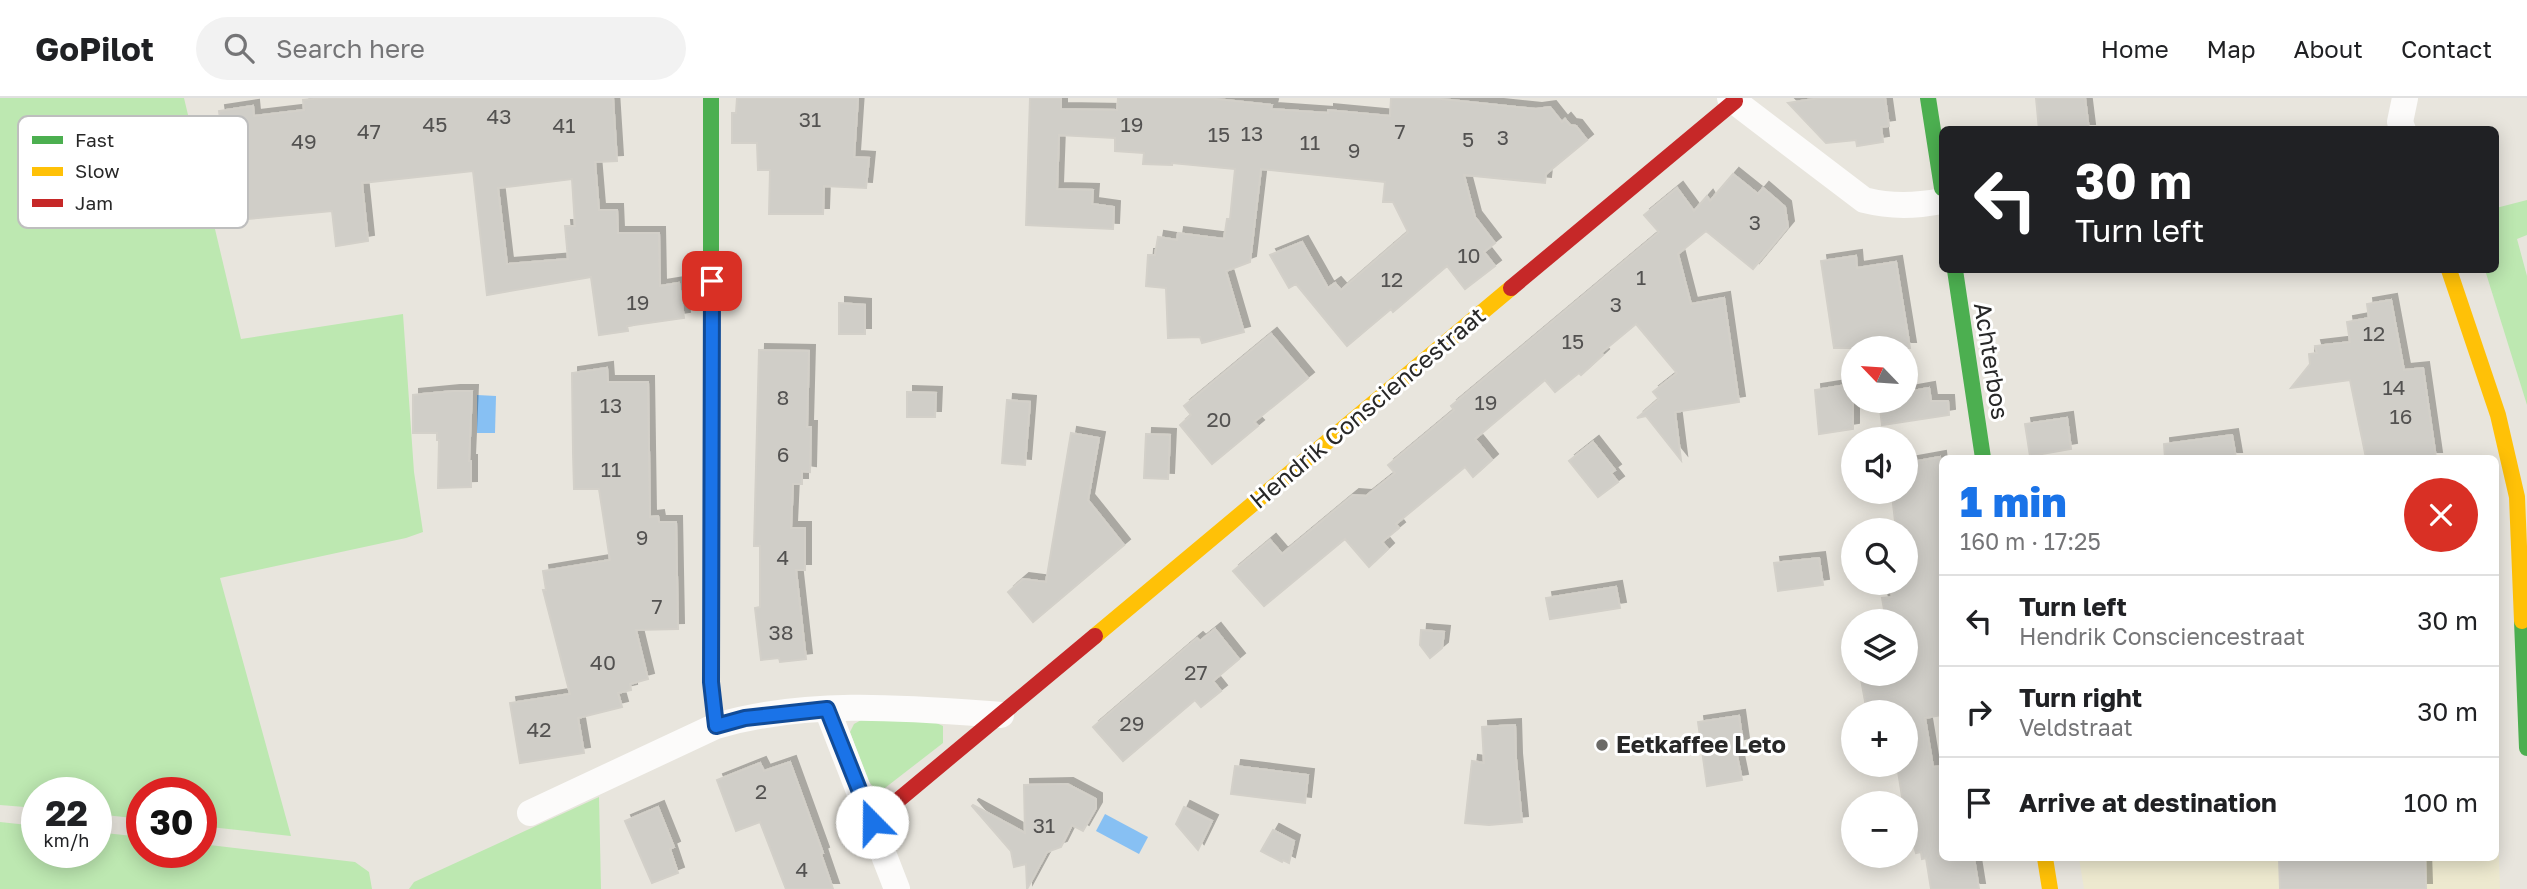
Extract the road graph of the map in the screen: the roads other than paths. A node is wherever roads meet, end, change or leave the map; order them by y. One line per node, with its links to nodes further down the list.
1 (711, 98): 13 (street)
2 (1928, 98): 6 (street)
3 (2405, 98): 5 (street)
4 (1732, 100): 7 (street); 12 (street, Hendrik Consciencestraat)
5 (2402, 126)
6 (1939, 169)
7 (1939, 202)
8 (1955, 273): 10 (street, Achterbos)
9 (2450, 273): 14 (street)
10 (1983, 455)
11 (827, 709): 12 (street); 13 (street); 16 (street)
12 (1001, 715): 16 (street, Hendrik Consciencestraat)
13 (716, 726): 15 (street)
14 (2527, 748)
15 (530, 813)
16 (872, 822): 18 (street)
17 (2045, 861): 19 (street)
18 (897, 889)
19 (2050, 889)

